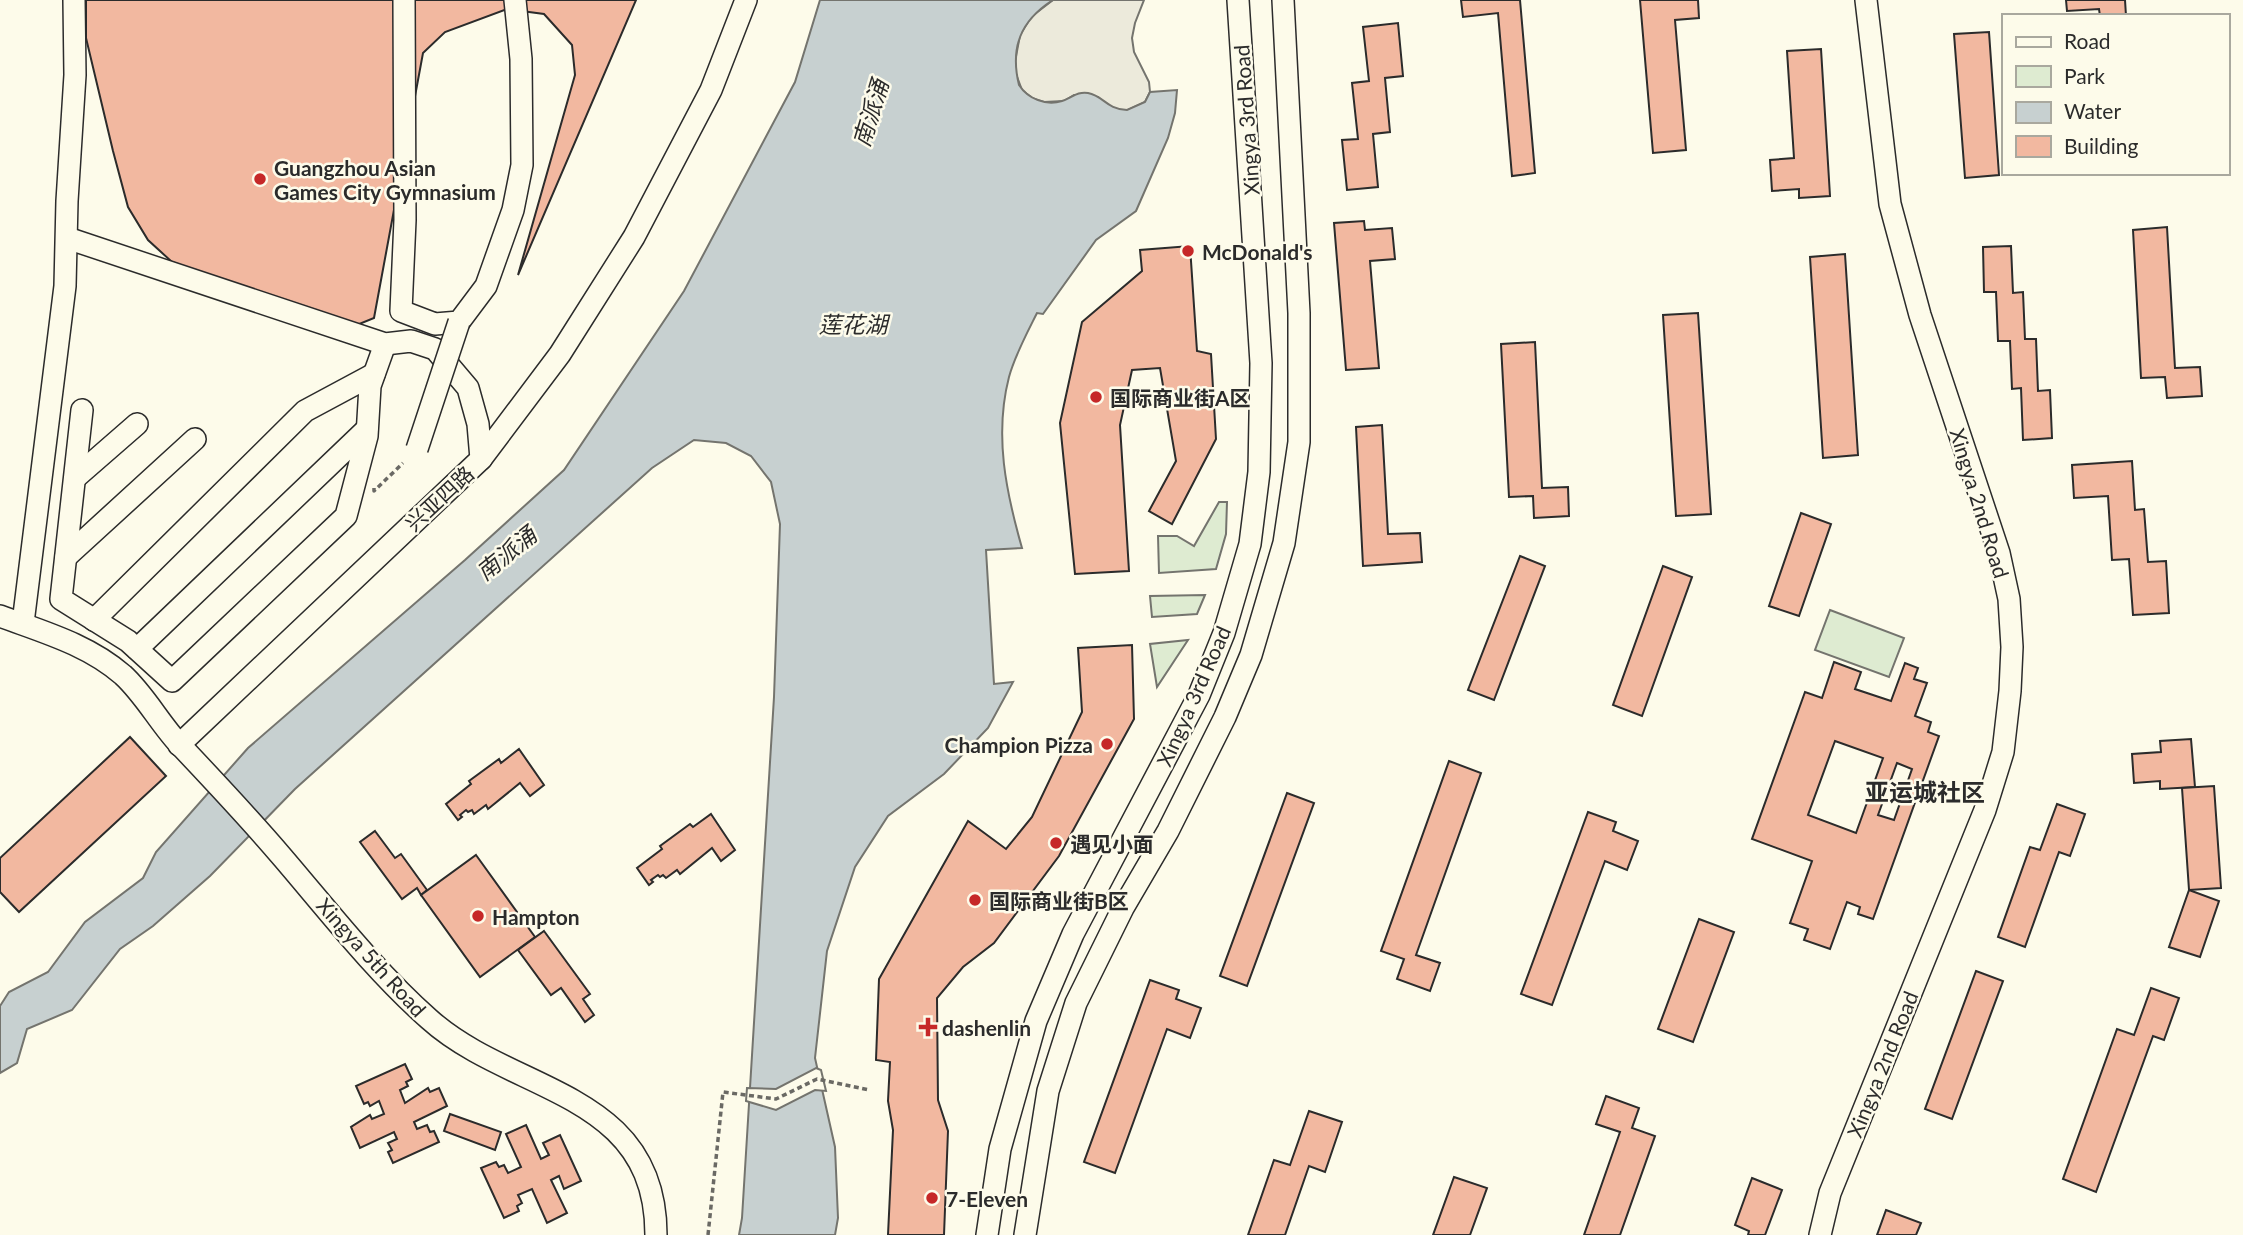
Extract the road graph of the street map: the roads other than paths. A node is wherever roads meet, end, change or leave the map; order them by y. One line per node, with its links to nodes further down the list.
1 (74, 0): 8 (street)
2 (404, 0): 9 (street)
3 (514, 0): 9 (street)
4 (746, 0): 17 (street)
5 (1238, 0): 28 (street, Xingya 3rd Road)
6 (1283, 0): 29 (street, Xingya 3rd Road)
7 (1866, 0): 30 (street, Xingya 2nd Road)
8 (67, 238): 10 (street, 兴亚四路); 22 (street)
9 (459, 322): 16 (street, bridge)
10 (385, 344): 11 (street); 17 (street, 兴亚四路)
11 (374, 374): 14 (street); 21 (street)
12 (82, 410): 18 (street)
13 (137, 425): 18 (street)
14 (367, 429): 24 (street); 24 (street)
15 (195, 439): 19 (street)
16 (417, 449)
17 (481, 459): 26 (street, 兴亚四路)
18 (75, 478): 19 (street)
19 (66, 557): 21 (street)
20 (0, 616): 22 (street, Xingya 5th Road)
21 (94, 620): 24 (street)
22 (23, 623): 25 (street, Xingya 5th Road)
23 (0, 633): 25 (street, Xingya 5th Road)
24 (137, 649)
25 (124, 676): 26 (street, Xingya 5th Road)
26 (179, 745): 27 (street, Xingya 5th Road)
27 (656, 1235)
28 (987, 1235)
29 (1025, 1235)
30 (1820, 1235)

